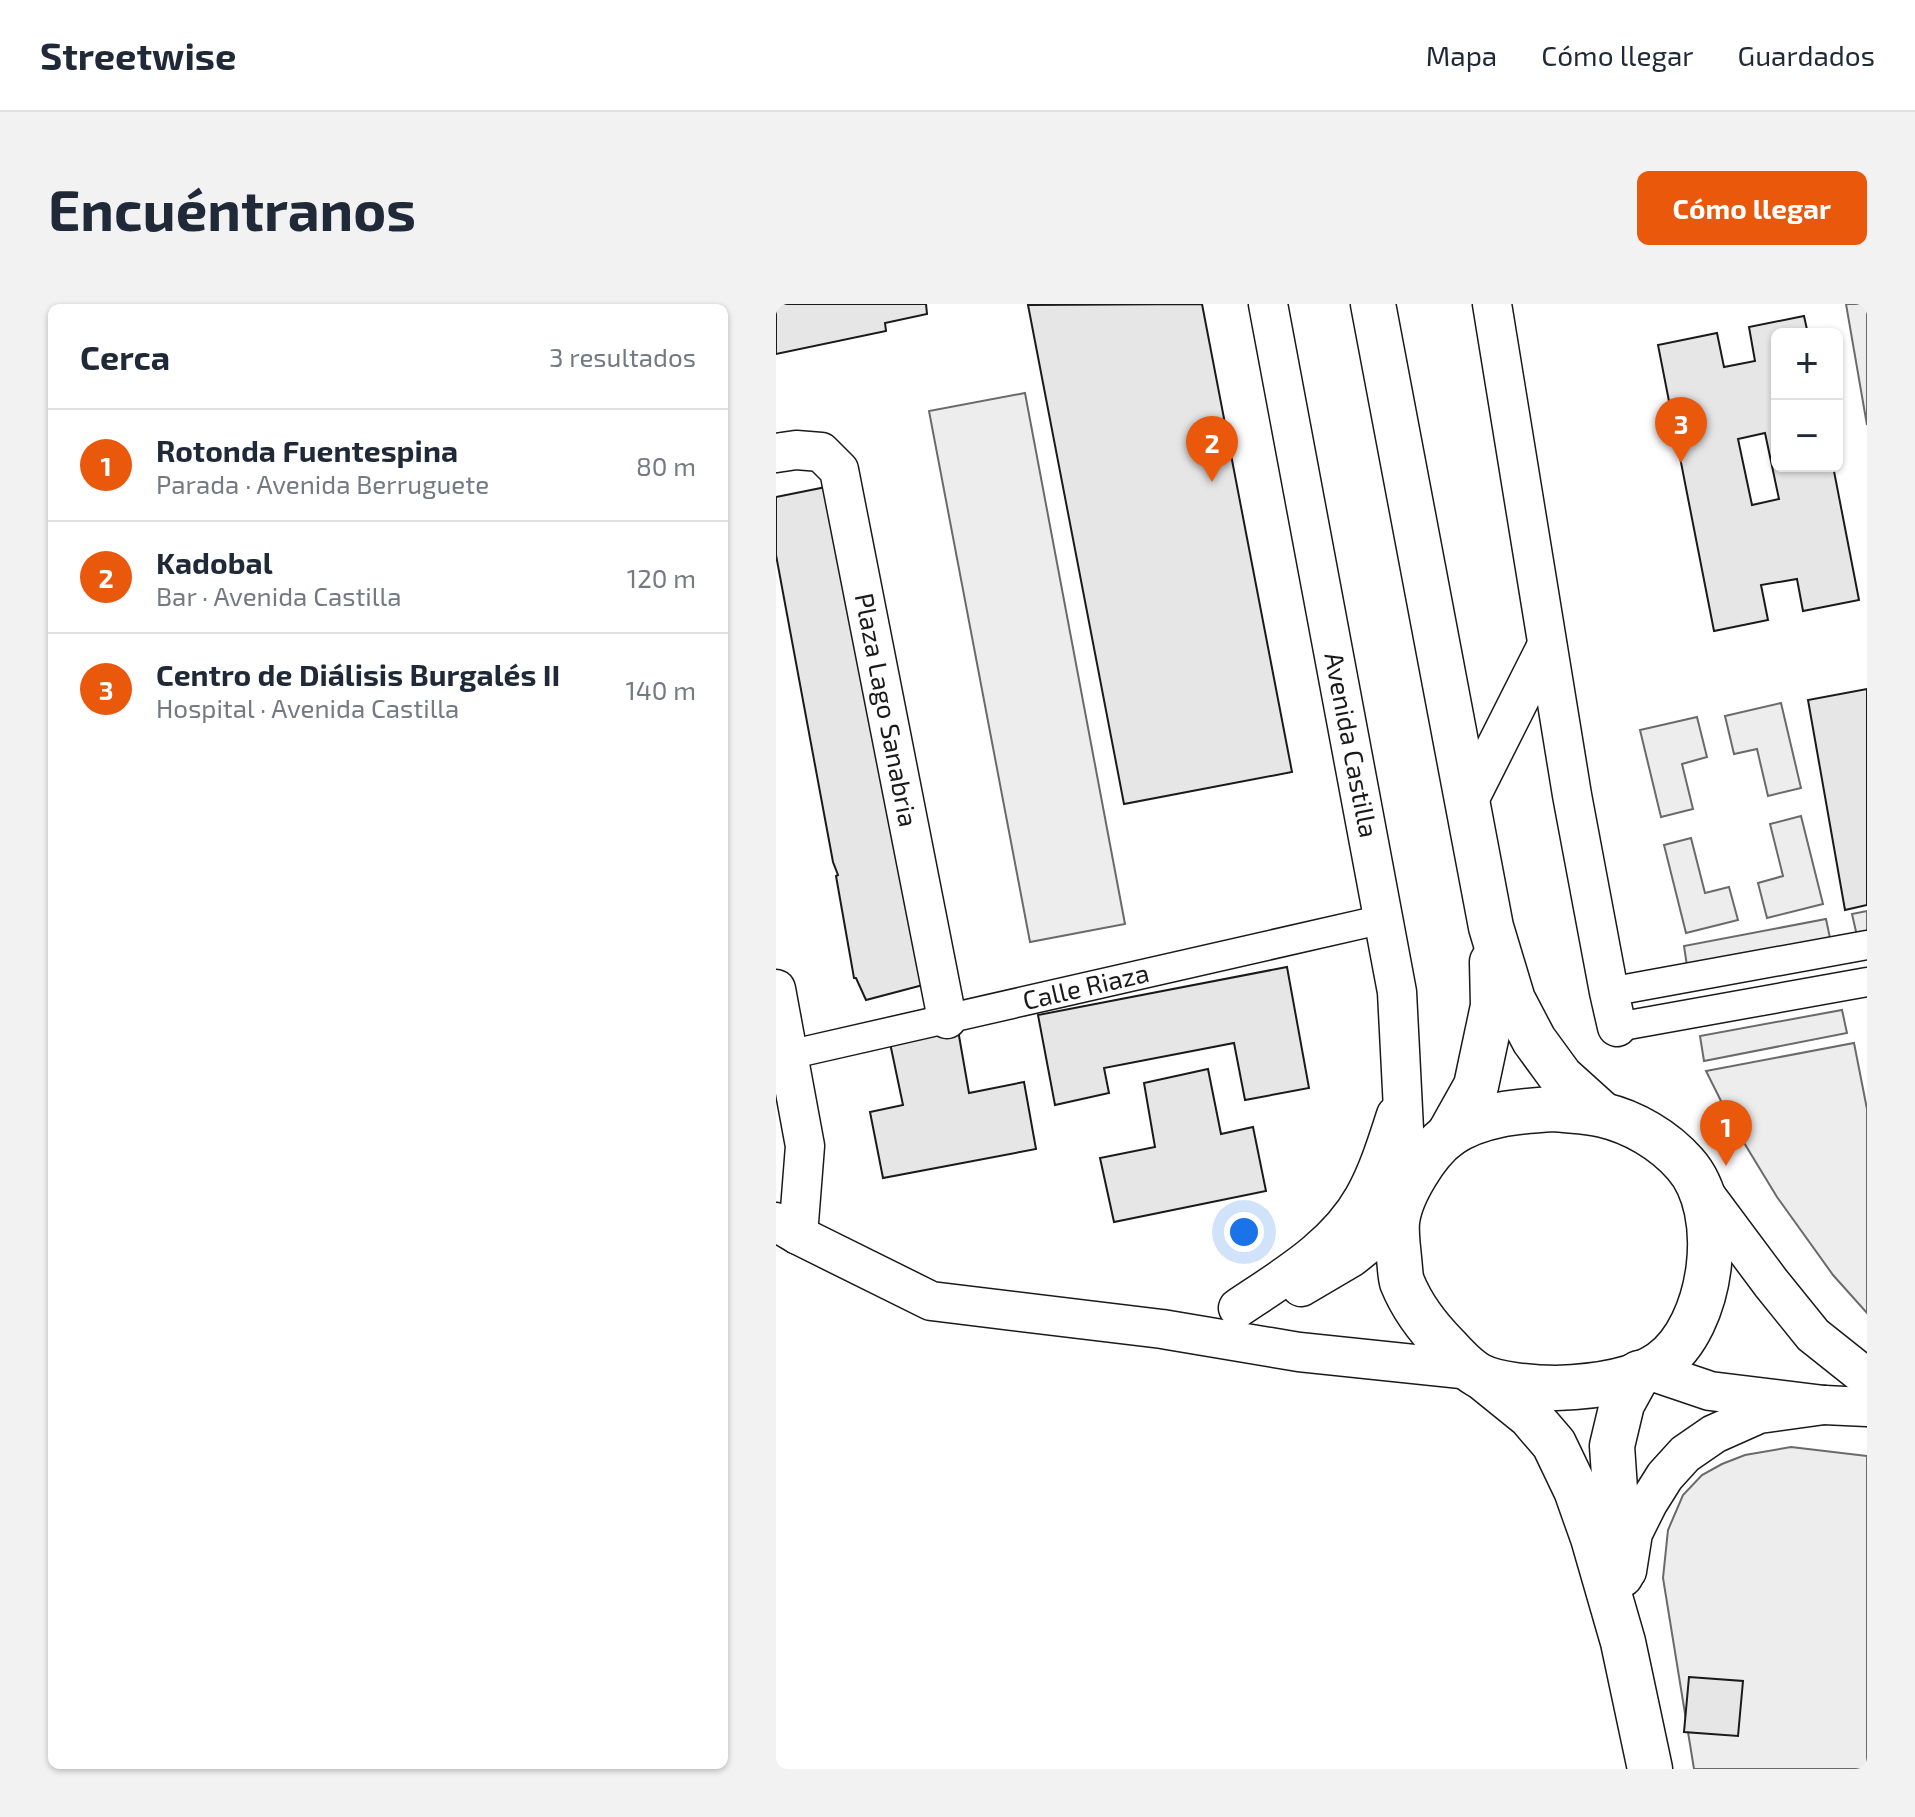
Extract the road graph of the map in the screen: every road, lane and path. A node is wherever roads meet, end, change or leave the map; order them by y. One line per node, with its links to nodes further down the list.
1 (1268, 304): 7 (street, Avenida Castilla)
2 (1373, 304): 6 (street)
3 (1492, 304): 5 (street)
4 (776, 453): 13 (street, Plaza Lago Sanabria)
5 (1547, 645): 6 (street); 12 (street)
6 (1468, 802): 8 (street)
7 (1384, 919): 13 (street, Calle Riaza); 15 (street, Avenida Castilla)
8 (1491, 927): 16 (street); 17 (street)
9 (1855, 947): 10 (street); 12 (street)
10 (1858, 984): 12 (street)
11 (776, 989): 14 (street)
12 (1613, 1010)
13 (947, 1019): 14 (street, Calle Riaza)
14 (788, 1055): 20 (street)
15 (1402, 1098): 19 (street, Avenida Castilla); 21 (street)
16 (1602, 1114): 17 (street); 18 (street)
17 (1448, 1136): 19 (street)
18 (1699, 1186): 23 (street); 25 (street)
19 (1402, 1205): 21 (street); 24 (street)
20 (787, 1228): 22 (street)
21 (1238, 1308): 22 (street)
22 (1162, 1329): 24 (street)
23 (1644, 1371): 24 (street); 26 (street); 28 (street)
24 (1476, 1374): 28 (street)
25 (1867, 1378)
26 (1824, 1405): 27 (street); 28 (street)
27 (1867, 1407)
28 (1623, 1621): 29 (street)
29 (1650, 1769)

